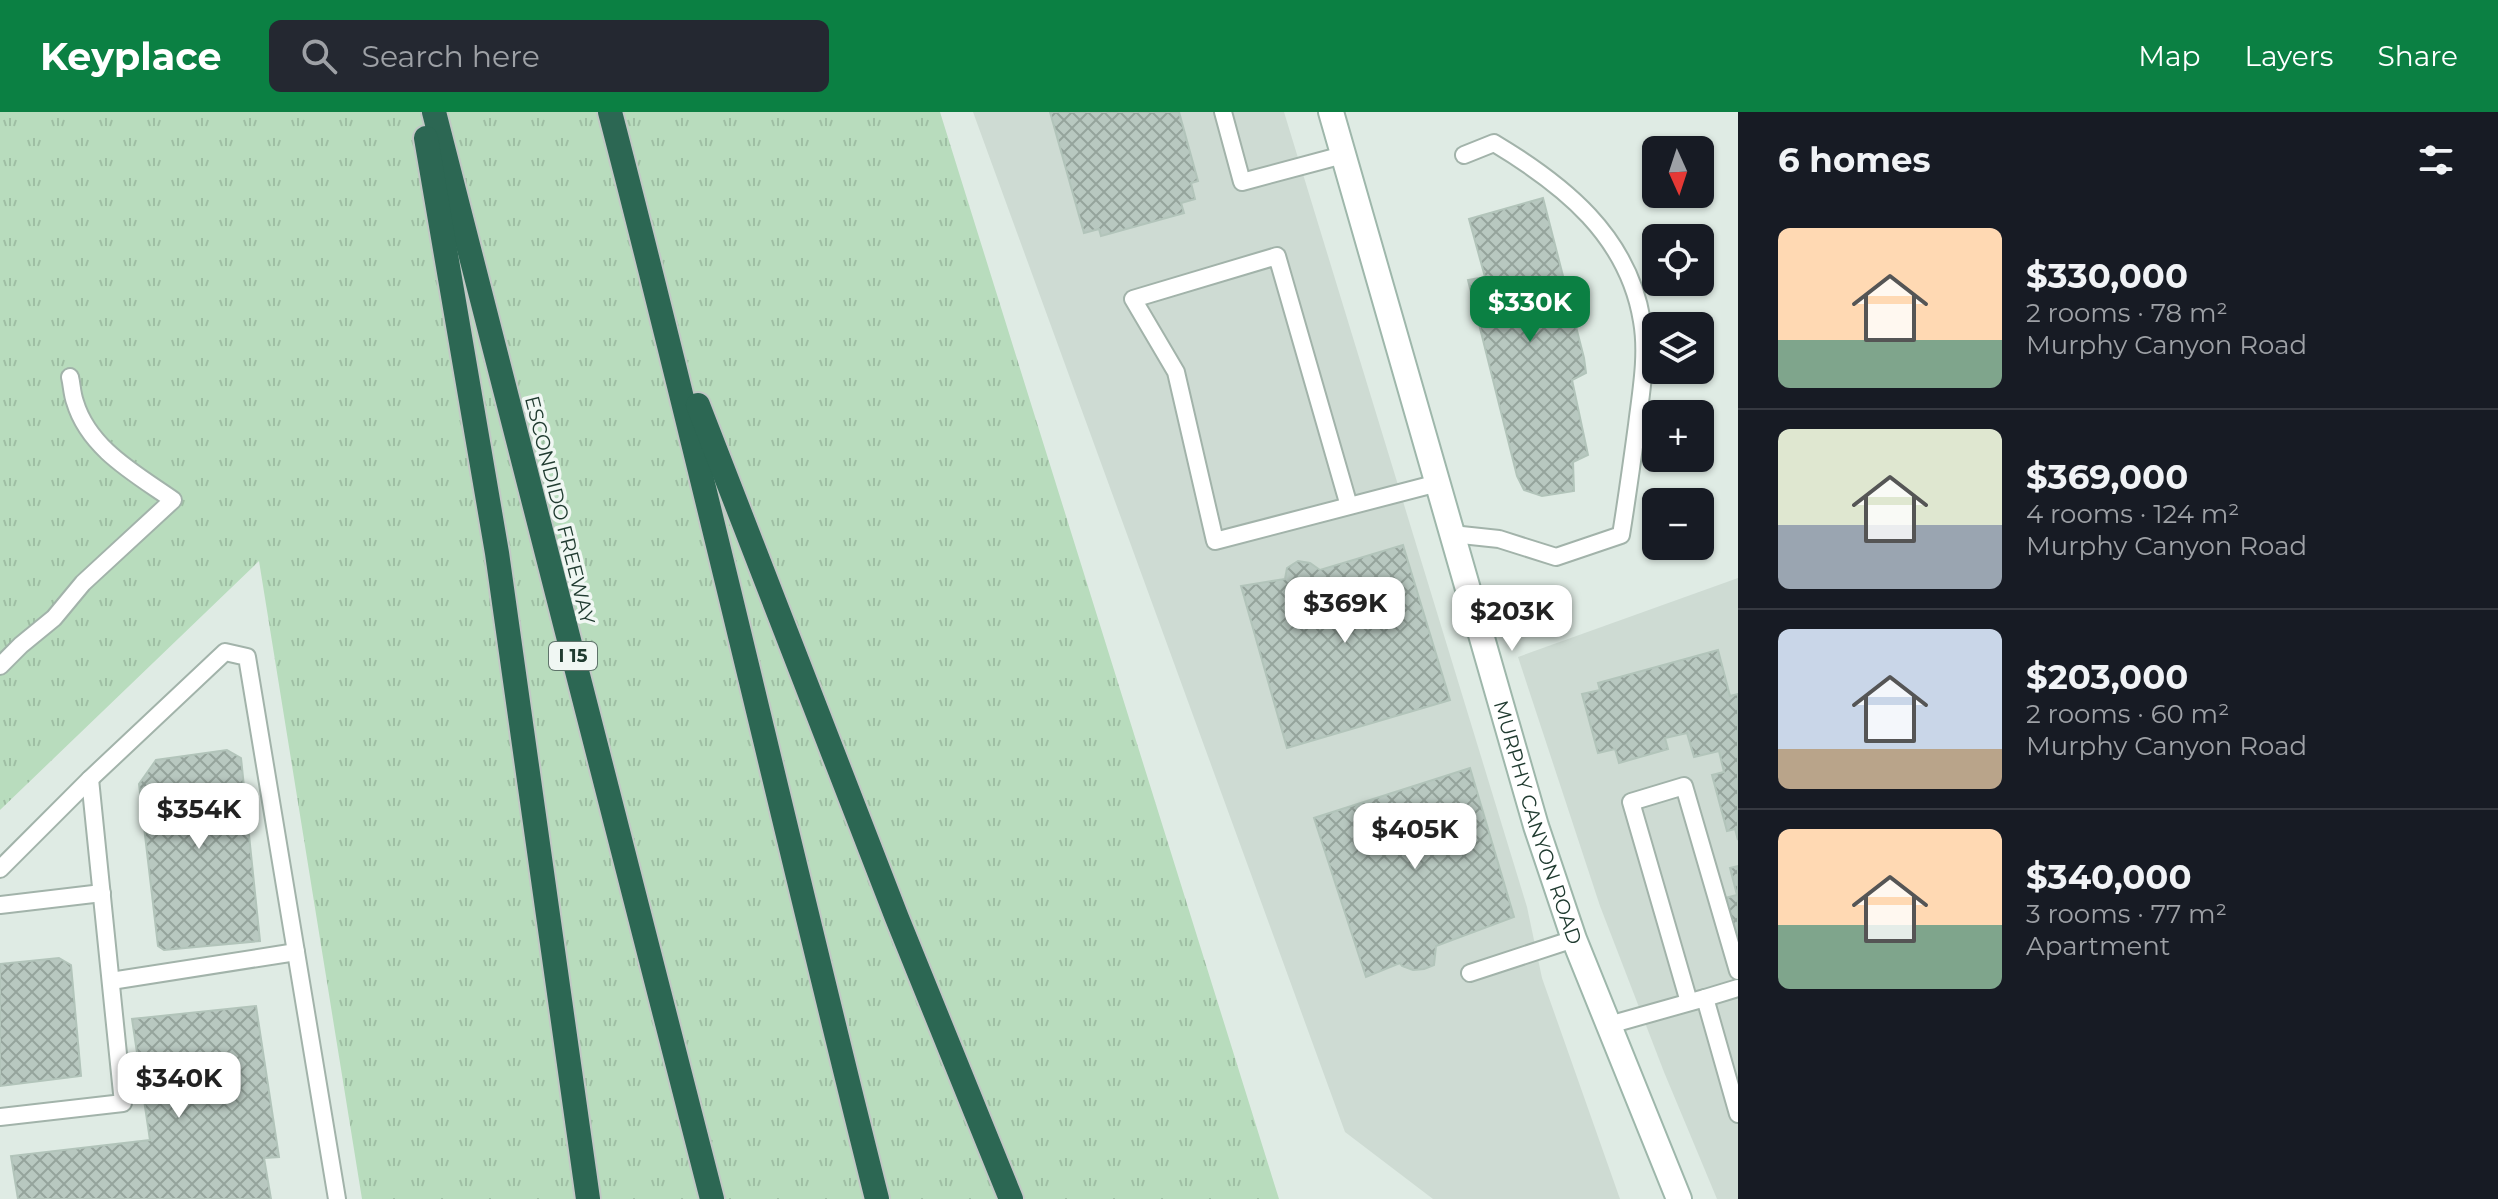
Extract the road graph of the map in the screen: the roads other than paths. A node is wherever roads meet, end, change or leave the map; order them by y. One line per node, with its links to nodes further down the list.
1 (421, 112): 30 (highway)
2 (434, 112): 31 (highway, ESCONDIDO FREEWAY / I 15)
3 (610, 112): 8 (highway)
4 (1223, 112): 6 (lane)
5 (1331, 112): 6 (main road, MURPHY CANYON ROAD)
6 (1343, 155): 10 (main road, MURPHY CANYON ROAD)
7 (1464, 155): 12 (lane)
8 (664, 317): 32 (highway); 33 (highway)
9 (70, 377): 13 (lane)
10 (1438, 483): 11 (lane); 12 (main road, MURPHY CANYON ROAD)
11 (1349, 506): 11 (lane)
12 (1452, 534): 18 (main road, MURPHY CANYON ROAD)
13 (0, 666)
14 (90, 779): 15 (lane); 16 (lane); 19 (lane)
15 (0, 869)
16 (102, 893): 17 (lane); 22 (lane)
17 (0, 905)
18 (1574, 939): 21 (lane); 25 (main road, MURPHY CANYON ROAD)
19 (296, 952): 22 (lane); 29 (lane)
20 (1738, 971): 24 (lane)
21 (1470, 973)
22 (111, 981): 28 (lane)
23 (1738, 988): 24 (lane)
24 (1697, 1000): 25 (lane); 26 (lane)
25 (1609, 1025): 34 (main road, MURPHY CANYON ROAD)
26 (1731, 1061): 27 (lane)
27 (1738, 1114)
28 (0, 1117)
29 (337, 1199)
30 (588, 1199)
31 (712, 1199)
32 (877, 1199)
33 (1011, 1199)
34 (1679, 1199)

